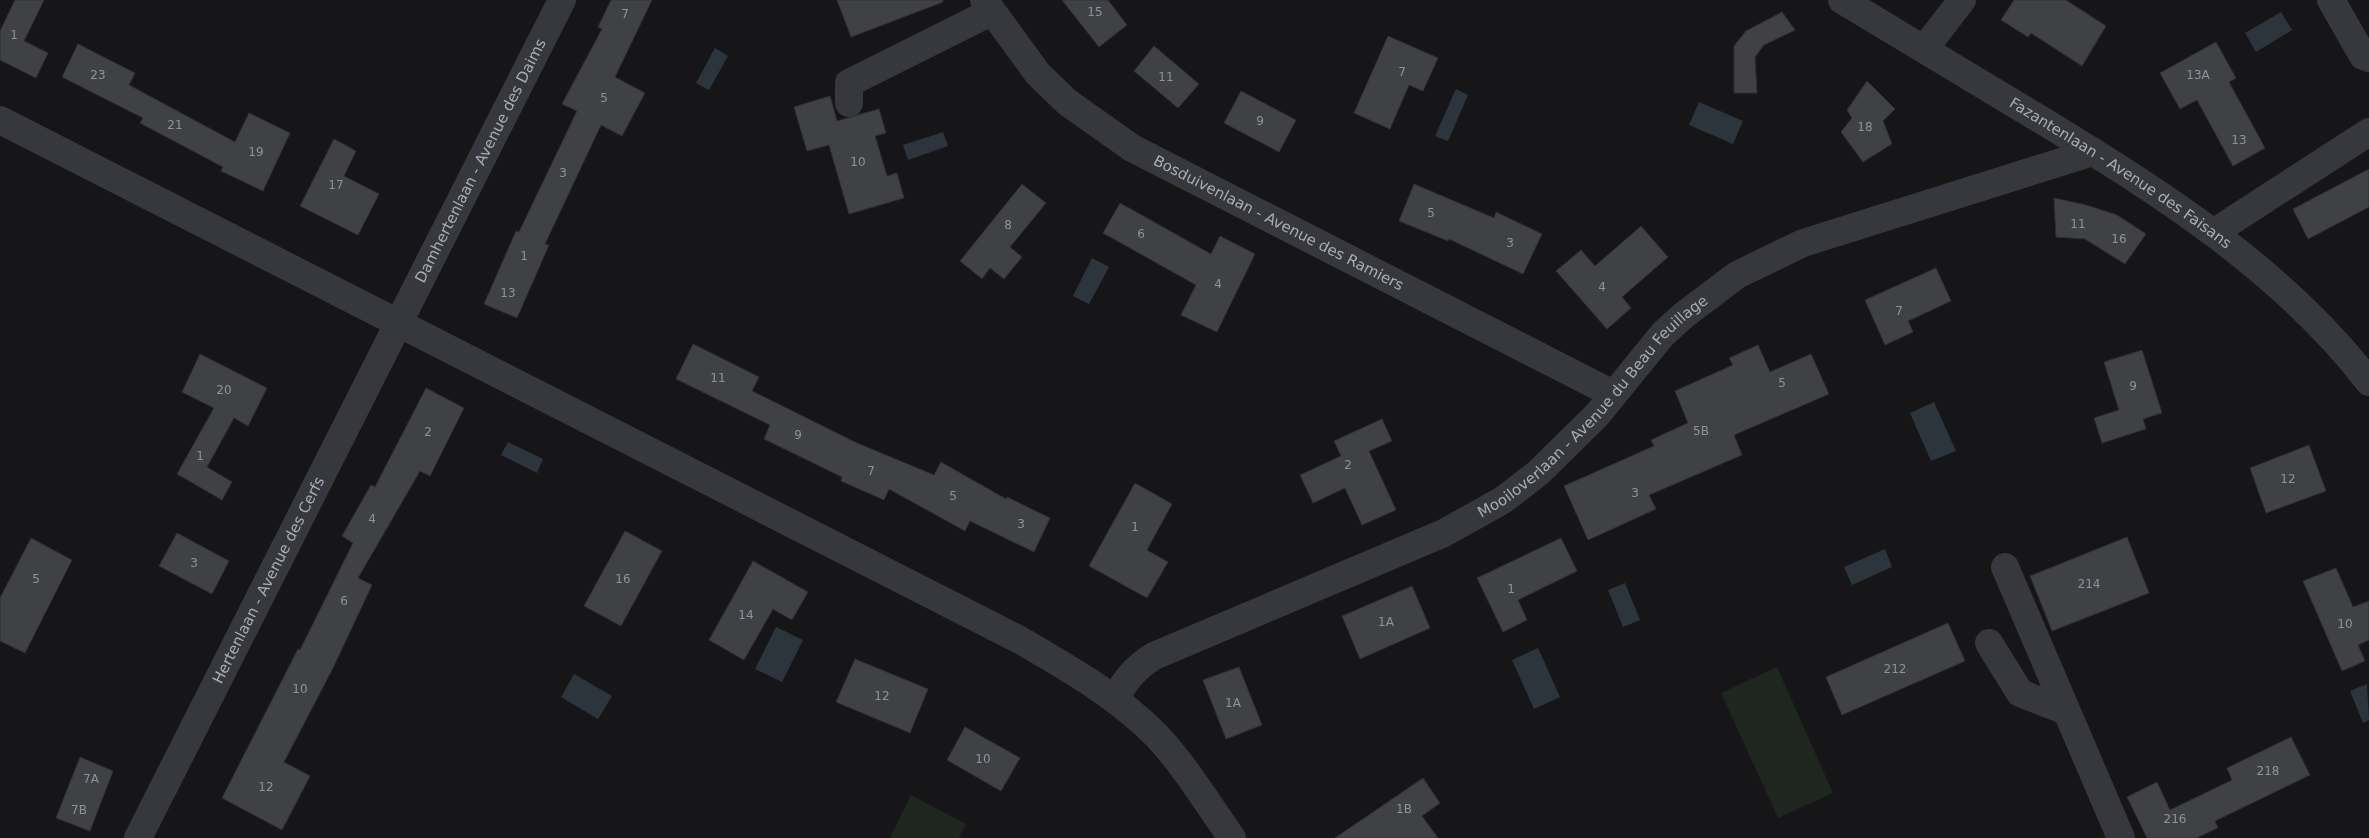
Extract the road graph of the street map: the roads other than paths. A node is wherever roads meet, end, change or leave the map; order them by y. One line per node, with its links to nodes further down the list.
1 (562, 0): 13 (street, Damhertenlaan - Avenue des Daims)
2 (1842, 0): 6 (street, Fazantenlaan - Avenue des Faisans)
3 (1962, 0): 6 (street)
4 (2331, 0): 7 (street)
5 (988, 6): 8 (street); 15 (street, Bosduivenlaan - Avenue des Ramiers)
6 (1925, 48): 11 (street, Fazantenlaan - Avenue des Faisans)
7 (2369, 58)
8 (848, 103)
9 (0, 120): 13 (street)
10 (2369, 132): 12 (street)
11 (2094, 152): 12 (street, Fazantenlaan - Avenue des Faisans); 15 (street, Mooiloverlaan - Avenue du Beau Feuillage)
12 (2213, 233): 14 (street, Fazantenlaan - Avenue des Faisans)
13 (398, 323): 18 (street); 20 (street, Hertenlaan - Avenue des Cerfs)
14 (2369, 382)
15 (1613, 394): 18 (street, Mooiloverlaan - Avenue du Beau Feuillage)
16 (2005, 567): 19 (street)
17 (1990, 643): 19 (street)
18 (1115, 700): 21 (street)
19 (2066, 711): 22 (street)
20 (138, 838)
21 (1232, 838)
22 (2121, 838)

